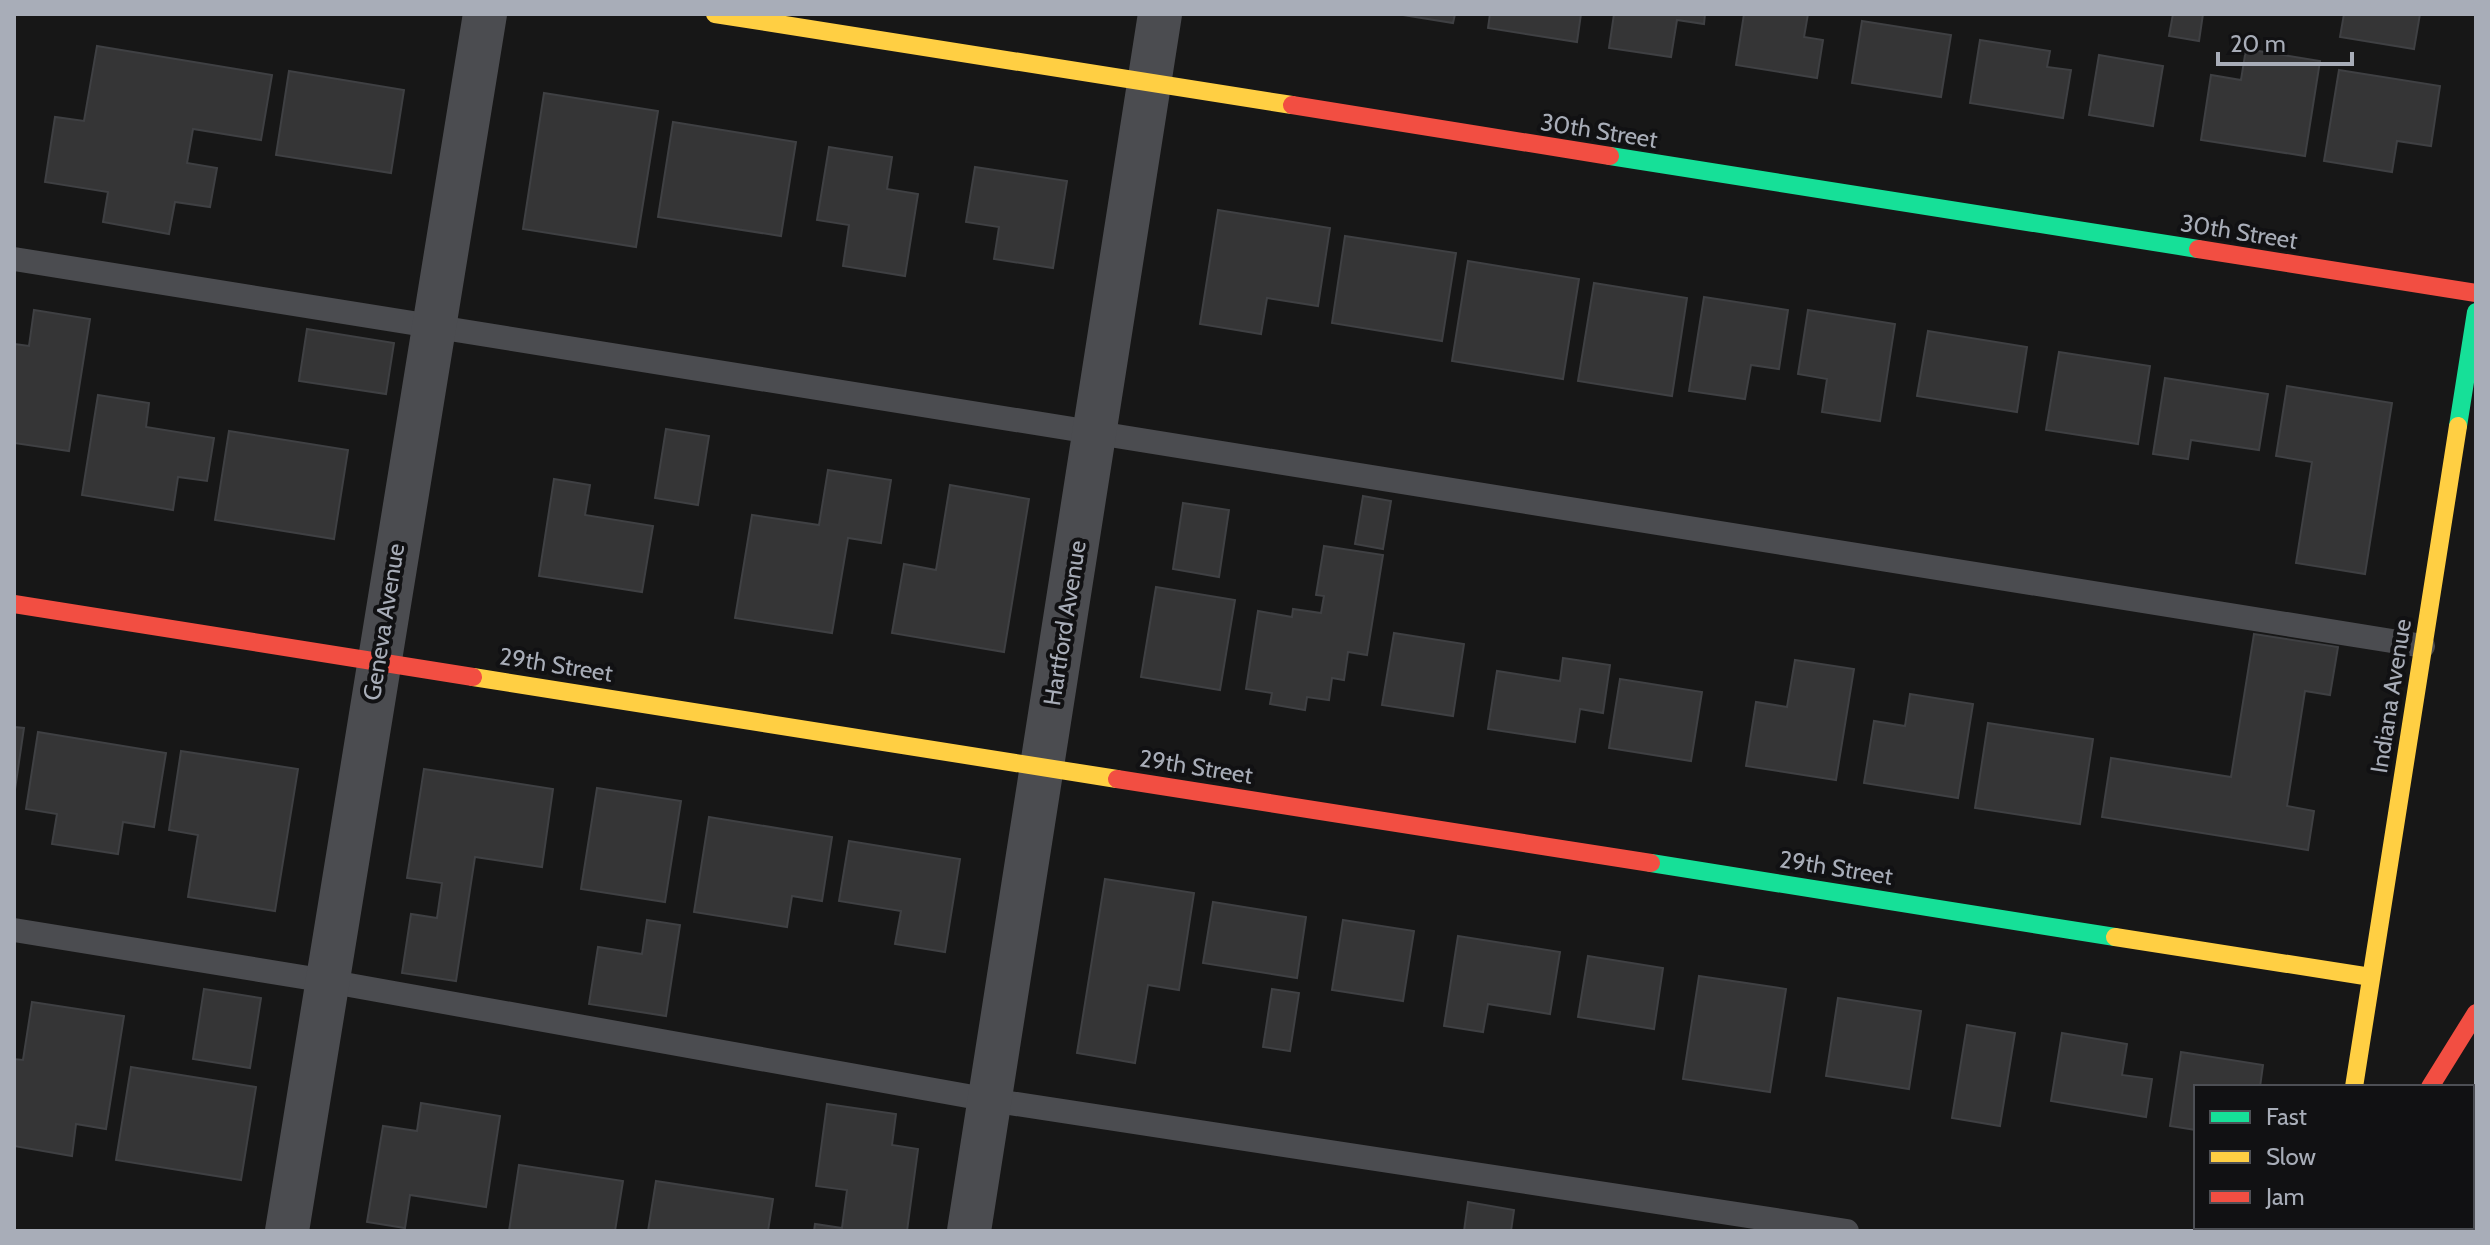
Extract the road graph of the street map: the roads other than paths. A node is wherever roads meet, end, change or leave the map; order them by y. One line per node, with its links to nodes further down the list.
1 (485, 14): 8 (street, Geneva Avenue)
2 (715, 14): 4 (street, 30th Street)
3 (1160, 14): 4 (street, Hartford Avenue)
4 (1149, 85): 6 (street, 30th Street); 9 (street, Hartford Avenue)
5 (14, 259): 8 (lane)
6 (2476, 293)
7 (2476, 312): 11 (street, Indiana Avenue)
8 (433, 326): 9 (lane); 12 (street, Geneva Avenue)
9 (1095, 430): 11 (lane); 13 (street, Hartford Avenue)
10 (14, 604): 12 (street, 29th Street)
11 (2423, 646): 15 (street, Indiana Avenue)
12 (377, 661): 13 (street, 29th Street); 16 (street, Geneva Avenue)
13 (1042, 766): 15 (street, 29th Street); 20 (street, Hartford Avenue)
14 (14, 930): 16 (lane)
15 (2371, 977): 18 (street, Indiana Avenue)
16 (327, 981): 20 (lane); 21 (street, Geneva Avenue)
17 (2476, 1013): 19 (street)
18 (2354, 1085)
19 (2431, 1085)
20 (990, 1100): 22 (street, Hartford Avenue); 23 (lane)
21 (287, 1231)
22 (969, 1231)
23 (1847, 1231)

